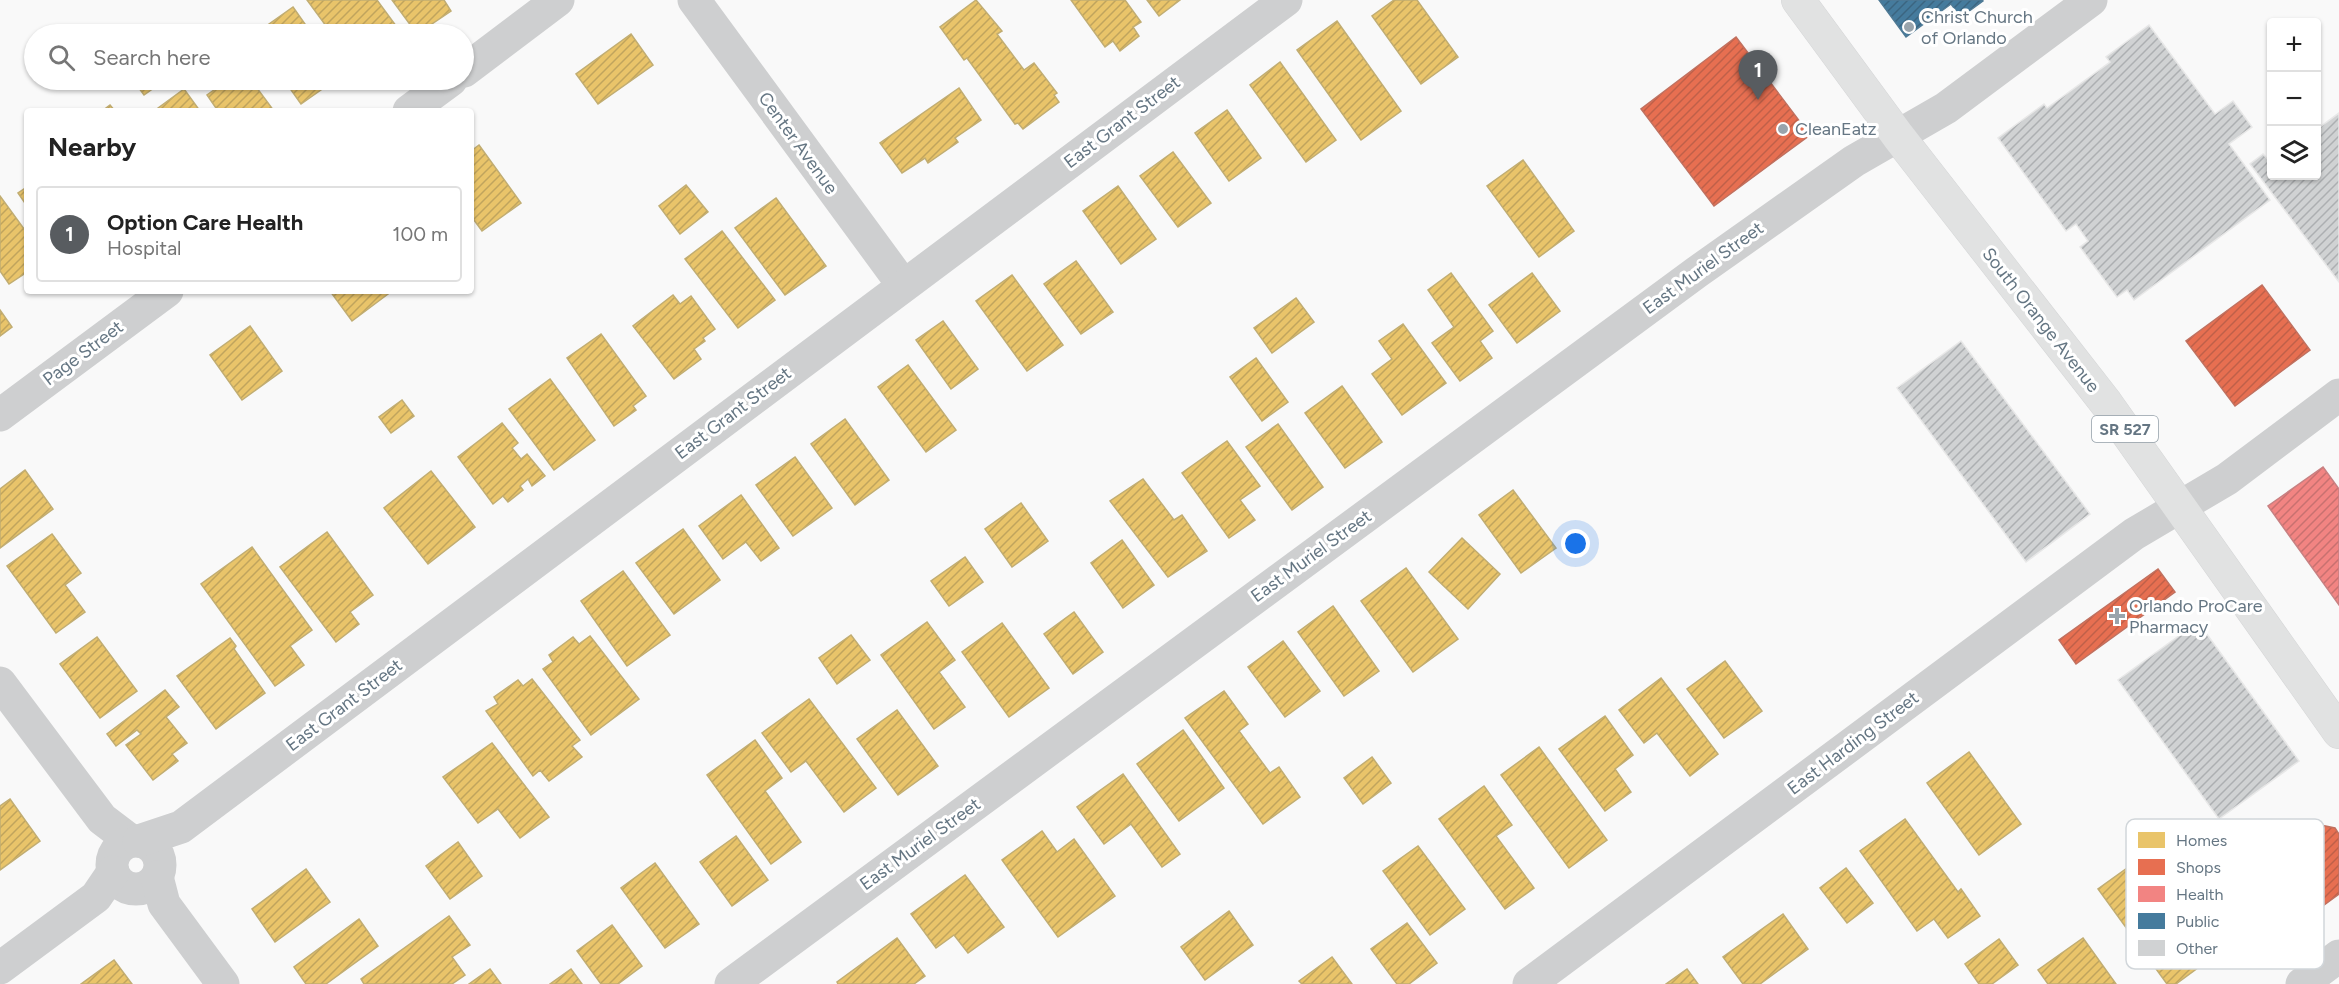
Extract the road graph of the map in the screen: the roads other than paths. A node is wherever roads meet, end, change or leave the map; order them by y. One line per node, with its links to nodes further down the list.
1 (558, 0): 6 (street)
2 (694, 0): 10 (street, Center Avenue)
3 (1286, 0): 10 (street, East Grant Street)
4 (1798, 0): 9 (main road, South Orange Avenue / SR 527)
5 (2091, 0): 9 (street, East Muriel Street)
6 (474, 63)
7 (438, 90): 8 (street)
8 (413, 108)
9 (1898, 136): 14 (main road, South Orange Avenue / SR 527); 23 (street, East Muriel Street)
10 (903, 285): 17 (street, East Grant Street)
11 (163, 294): 13 (street, Page Street)
12 (2339, 395): 14 (street, East Harding Street)
13 (0, 415)
14 (2181, 507): 16 (main road, South Orange Avenue / SR 527); 24 (street, East Harding Street)
15 (0, 683): 17 (street)
16 (2339, 732)
17 (134, 873): 20 (street, East Grant Street); 22 (street)
18 (2339, 956): 19 (street)
19 (2324, 967)
20 (0, 968)
21 (2322, 969): 25 (street)
22 (223, 984)
23 (731, 984)
24 (1529, 984)
25 (2302, 984)

